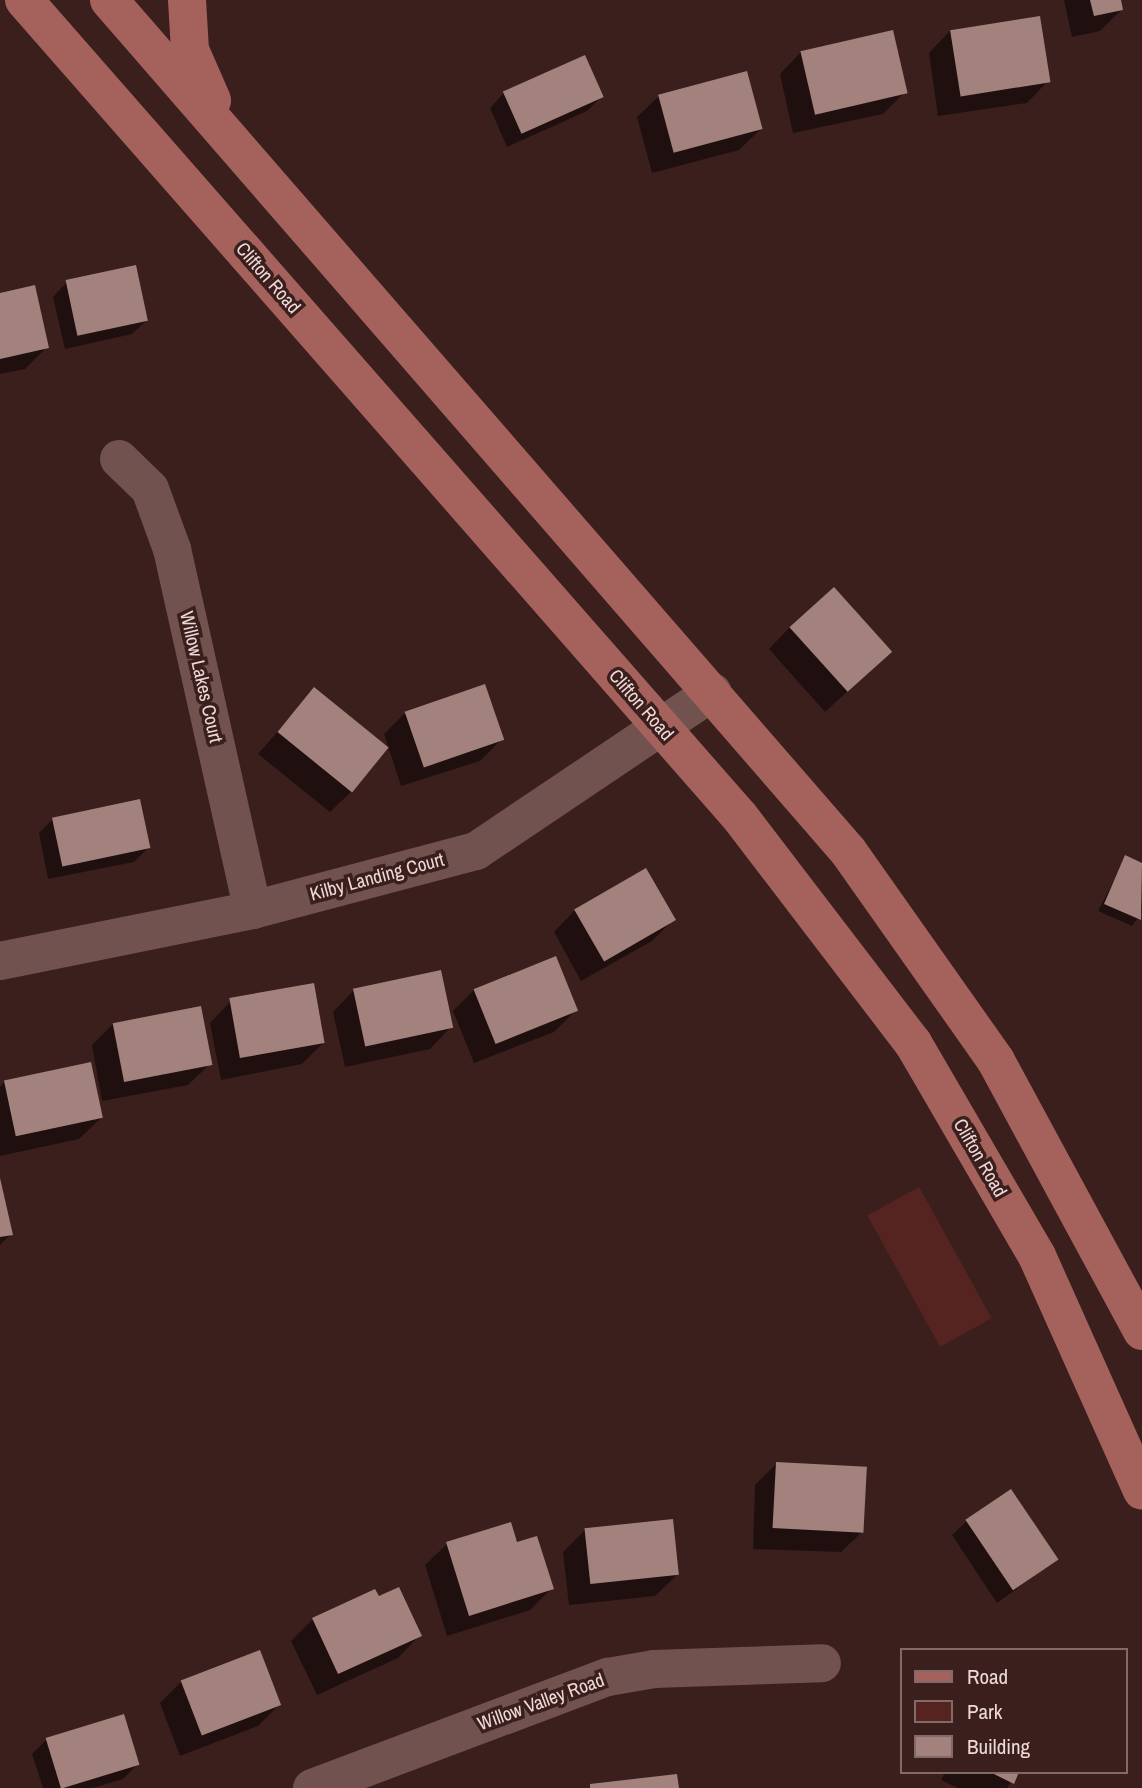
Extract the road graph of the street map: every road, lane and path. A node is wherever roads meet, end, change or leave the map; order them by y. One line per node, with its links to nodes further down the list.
1 (24, 0): 7 (main road, Clifton Road)
2 (109, 0): 4 (main road)
3 (187, 0): 4 (main road)
4 (237, 148): 6 (main road)
5 (118, 459): 8 (street, Willow Lakes Court)
6 (713, 692): 7 (street, Kilby Landing Court); 10 (main road)
7 (663, 731): 8 (street, Kilby Landing Court); 11 (main road, Clifton Road)
8 (253, 910): 9 (street, Kilby Landing Court)
9 (0, 961)
10 (1142, 1331)
11 (1142, 1490)
12 (822, 1663): 13 (street, Willow Valley Road)
13 (312, 1788)

